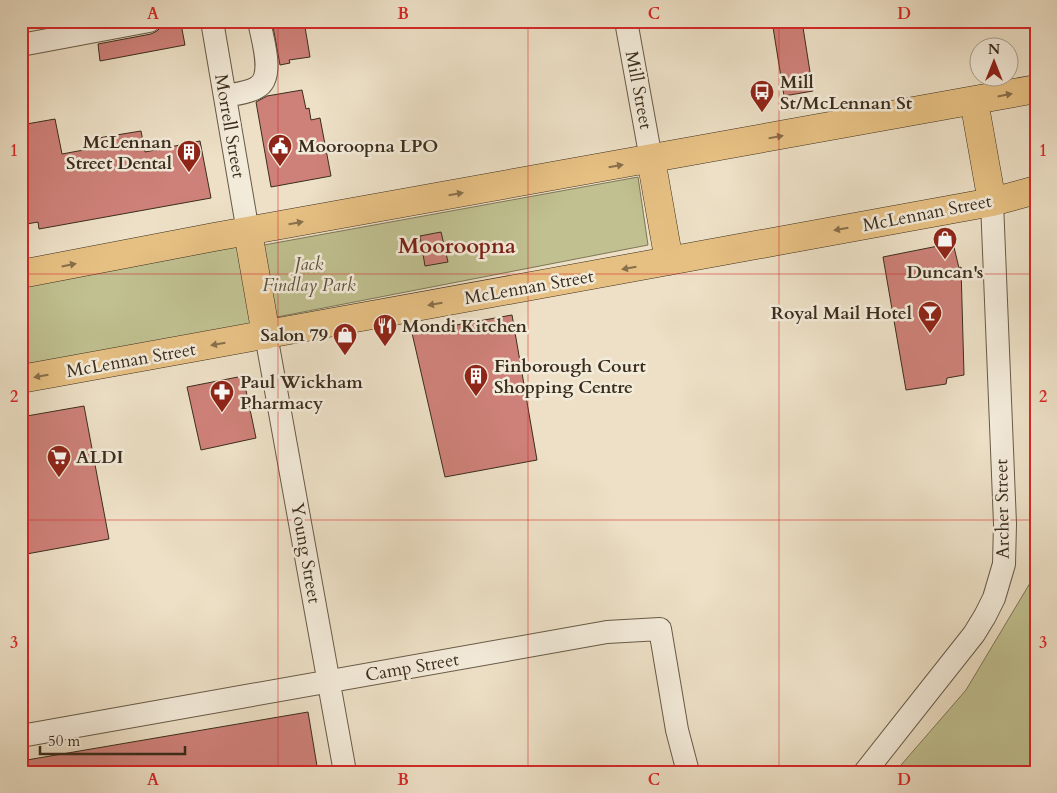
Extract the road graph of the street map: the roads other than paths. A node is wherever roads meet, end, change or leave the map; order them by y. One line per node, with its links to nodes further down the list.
1 (149, 21): 5 (street)
2 (212, 21): 7 (street, Morrell Street)
3 (259, 21): 7 (street)
4 (626, 21): 9 (street, Mill Street)
5 (21, 45)
6 (1036, 89): 8 (highway, one-way to 6)
7 (225, 96): 12 (street, Morrell Street)
8 (974, 101): 9 (highway, one-way to 8); 11 (highway)
9 (651, 159): 12 (highway, one-way to 9); 13 (highway)
10 (1036, 190): 11 (highway, McLennan Street)
11 (992, 202): 13 (highway, McLennan Street, one-way to 13); 21 (street, Archer Street)
12 (248, 232): 14 (highway, one-way to 12); 15 (highway)
13 (669, 261): 15 (highway, McLennan Street, one-way to 15)
14 (21, 274)
15 (266, 335): 16 (highway, McLennan Street, one-way to 16); 17 (street, Young Street)
16 (21, 380)
17 (328, 682): 18 (street, Camp Street); 19 (street, Young Street); 20 (street, Camp Street)
18 (21, 736)
19 (345, 772)
20 (688, 772)
21 (865, 772)

